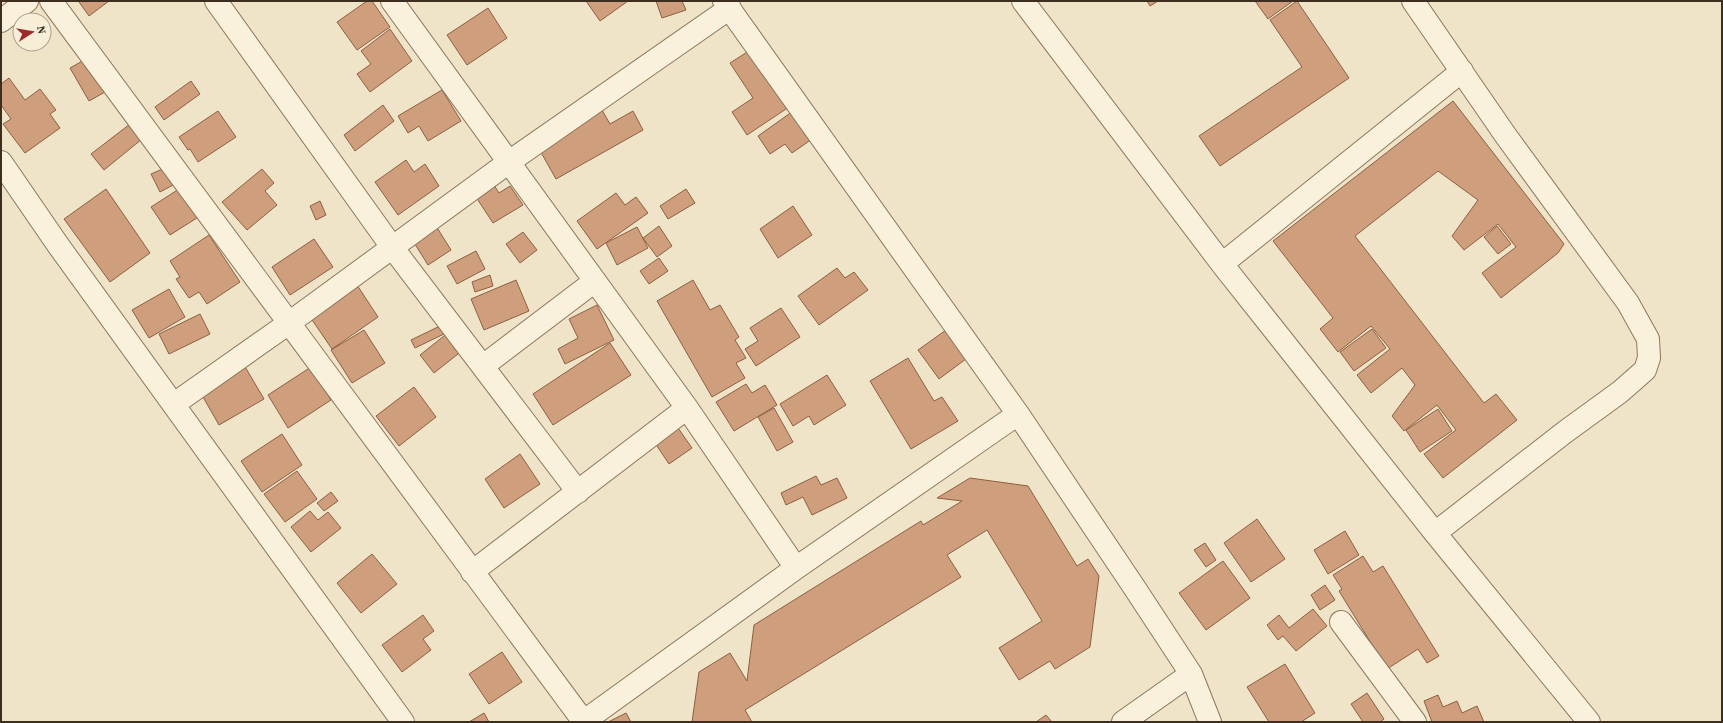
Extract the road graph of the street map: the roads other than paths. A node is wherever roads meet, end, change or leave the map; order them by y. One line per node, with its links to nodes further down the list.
1 (27, 1): 8 (street)
2 (50, 1): 15 (street)
3 (216, 1): 12 (street)
4 (392, 1): 11 (street)
5 (1024, 1): 13 (street)
6 (1412, 1): 9 (street)
7 (727, 5): 11 (street); 19 (street)
8 (1, 21)
9 (1462, 71): 13 (street); 21 (street)
10 (1, 162): 17 (street)
11 (509, 162): 12 (street); 14 (street)
12 (392, 247): 15 (street); 16 (street)
13 (1222, 264): 21 (street)
14 (595, 281): 16 (street); 18 (street)
15 (289, 323): 17 (street); 23 (street)
16 (483, 366): 20 (street)
17 (174, 404): 26 (street)
18 (687, 408): 20 (street); 22 (street)
19 (1018, 414): 22 (street); 25 (street)
20 (578, 492): 23 (street)
21 (1435, 533): 31 (street)
22 (796, 568): 27 (street)
23 (472, 572): 27 (street)
24 (1341, 622): 30 (street)
25 (1191, 674): 28 (street); 29 (street)
26 (403, 722)
27 (583, 722)
28 (1123, 722)
29 (1210, 722)
30 (1415, 722)
31 (1589, 722)

